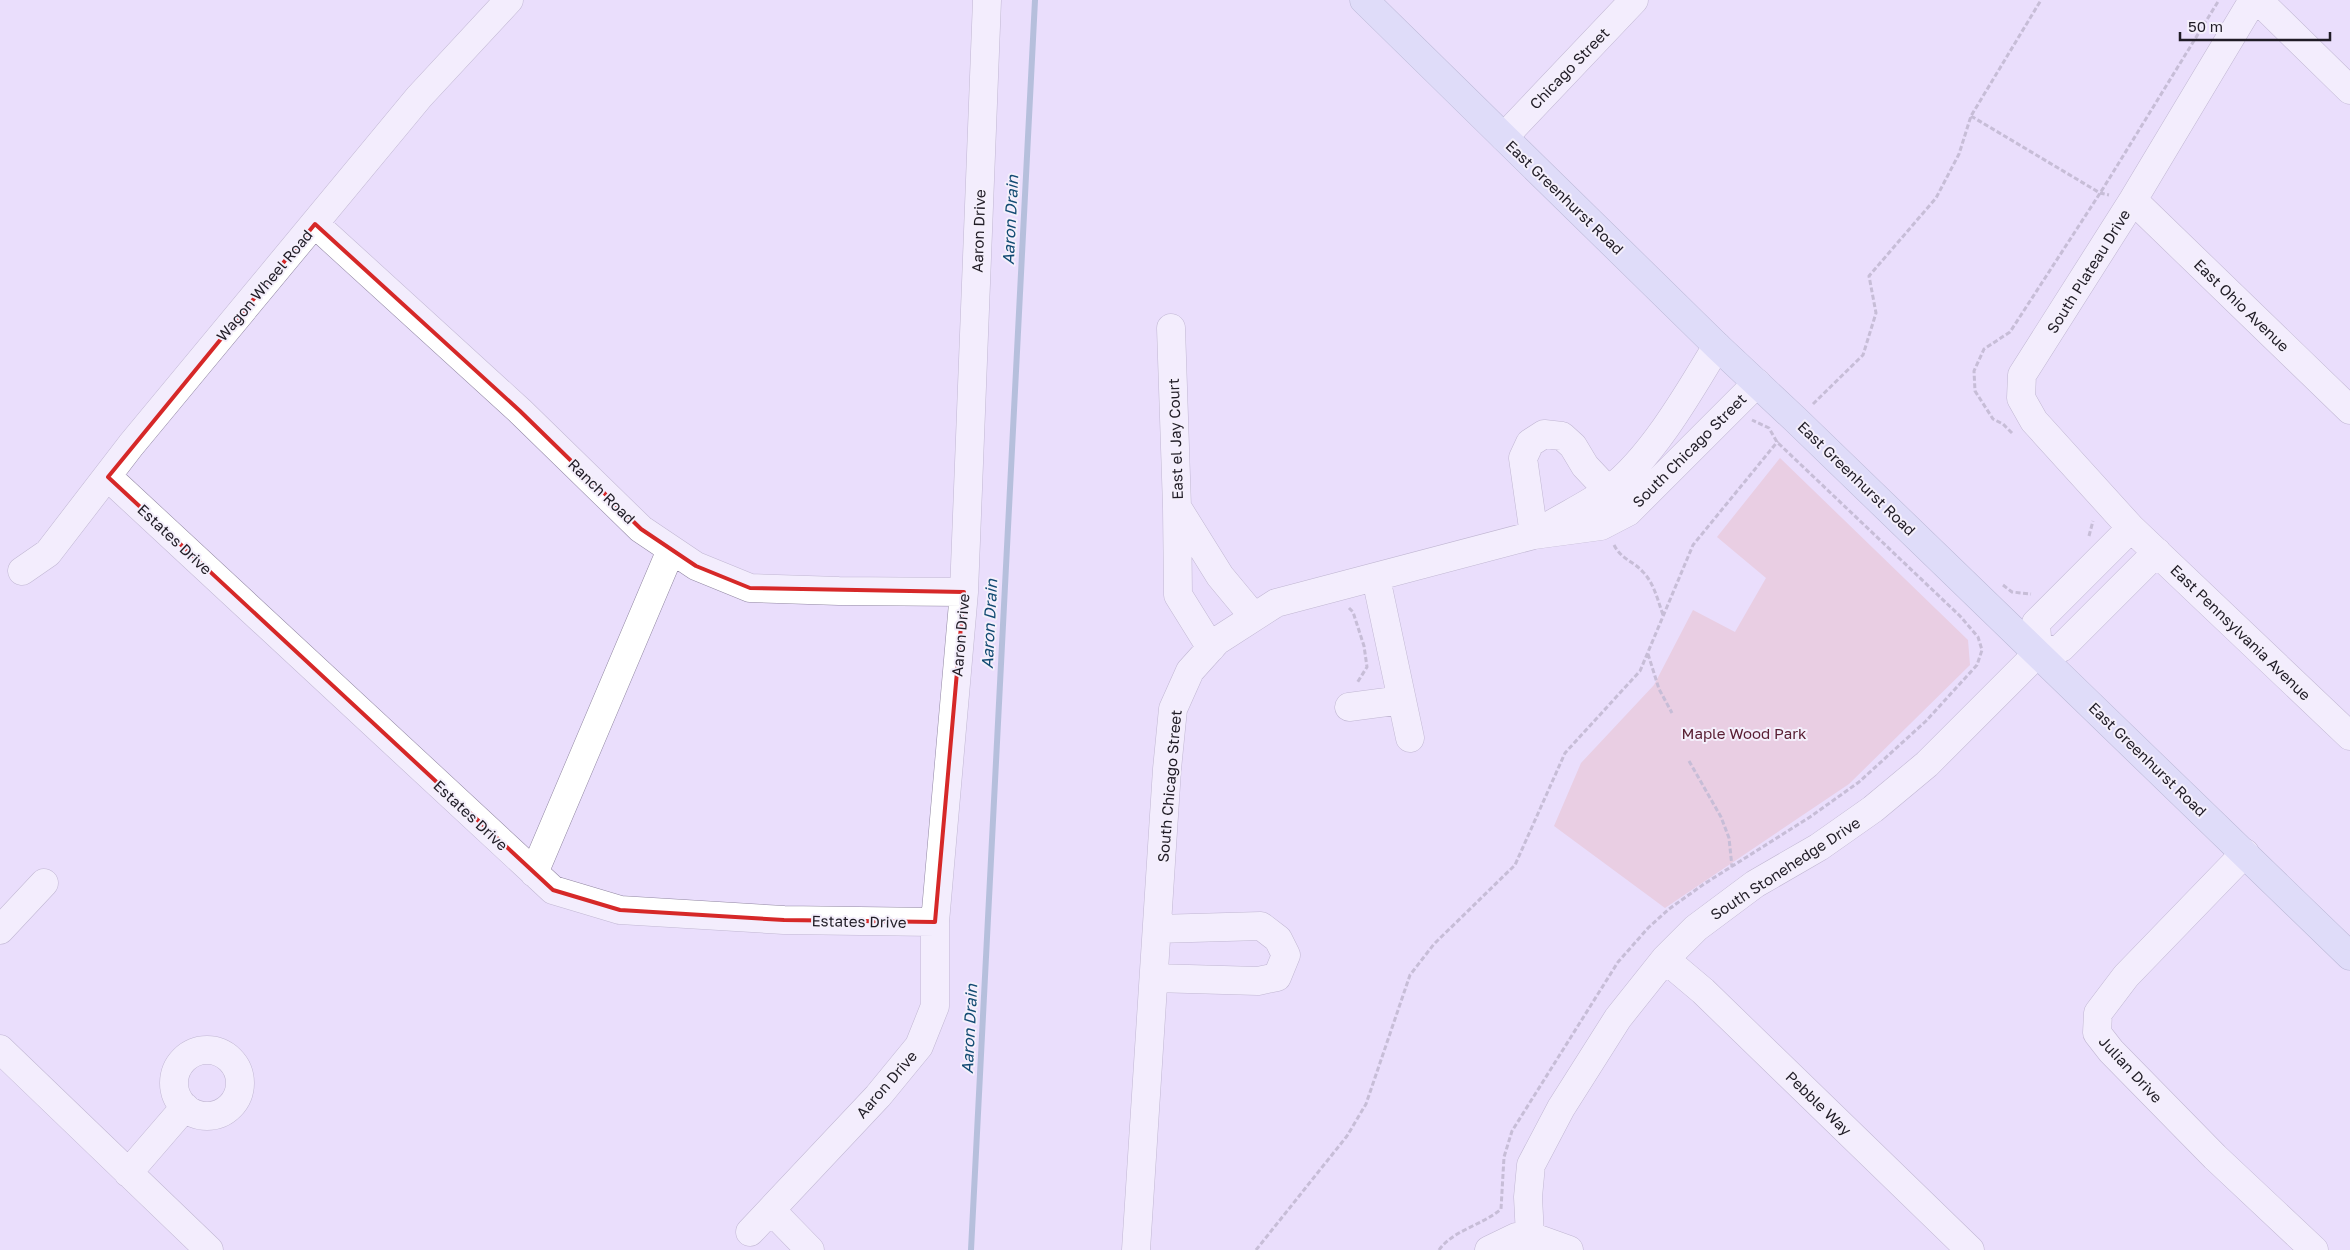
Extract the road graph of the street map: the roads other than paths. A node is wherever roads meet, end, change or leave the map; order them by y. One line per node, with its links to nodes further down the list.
1 (509, 0): 10 (street, Wagon Wheel Road)
2 (987, 0): 25 (street, Aaron Drive)
3 (1364, 0): 8 (main road, East Greenhurst Road)
4 (1634, 0): 8 (street, Chicago Street)
5 (2253, 0): 9 (street, South Plateau Drive)
6 (2258, 0): 7 (street)
7 (2350, 90)
8 (1504, 136): 12 (main road, East Greenhurst Road)
9 (2133, 200): 14 (street, East Ohio Avenue); 19 (street, South Plateau Drive)
10 (315, 224): 15 (street, Wagon Wheel Road); 21 (street, Ranch Road)
11 (1171, 328): 17 (street, East el Jay Court)
12 (1717, 346): 13 (main road, East Greenhurst Road); 16 (street, South Chicago Street)
13 (1756, 383): 18 (street, South Chicago Street); 28 (main road, East Greenhurst Road)
14 (2350, 410)
15 (108, 477): 23 (street, Wagon Wheel Road); 34 (street, Estates Drive)
16 (1609, 490): 18 (street); 20 (street, South Chicago Street); 20 (street)
17 (1177, 507): 26 (street, East el Jay Court); 27 (street)
18 (1628, 512): 20 (street, South Chicago Street)
19 (2132, 528): 22 (street, East Pennsylvania Avenue); 28 (street)
20 (1534, 535): 24 (street, South Chicago Street)
21 (671, 550): 25 (street, Ranch Road); 34 (street)
22 (2157, 552): 28 (street); 31 (street, East Pennsylvania Avenue)
23 (22, 571)
24 (1376, 578): 26 (street, South Chicago Street); 30 (street)
25 (964, 592): 36 (street, Aaron Drive)
26 (1254, 617): 27 (street, South Chicago Street)
27 (1211, 648): 37 (street, South Chicago Street)
28 (2038, 653): 33 (main road, East Greenhurst Road); 40 (street, South Stonehedge Drive)
29 (1350, 695): 30 (street)
30 (1402, 700): 32 (street)
31 (2350, 736)
32 (1410, 738)
33 (2245, 853): 39 (main road, East Greenhurst Road); 54 (street, Julian Drive)
34 (534, 873): 36 (street, Estates Drive)
35 (44, 883): 38 (street)
36 (935, 922): 45 (street, Aaron Drive)
37 (1157, 929): 41 (street, South Chicago Street); 41 (street)
38 (0, 930)
39 (2350, 956)
40 (1665, 959): 47 (street, South Stonehedge Drive); 53 (street, Pebble Way)
41 (1154, 978): 50 (street, South Chicago Street)
42 (0, 1050): 44 (street)
43 (185, 1107): 44 (street)
44 (128, 1174): 48 (street)
45 (772, 1211): 46 (street, Aaron Drive); 49 (street)
46 (750, 1232)
47 (1530, 1236): 51 (street); 52 (street)
48 (209, 1250)
49 (810, 1250)
50 (1136, 1250)
51 (1489, 1250)
52 (1569, 1250)
53 (1970, 1250)
54 (2314, 1250)

